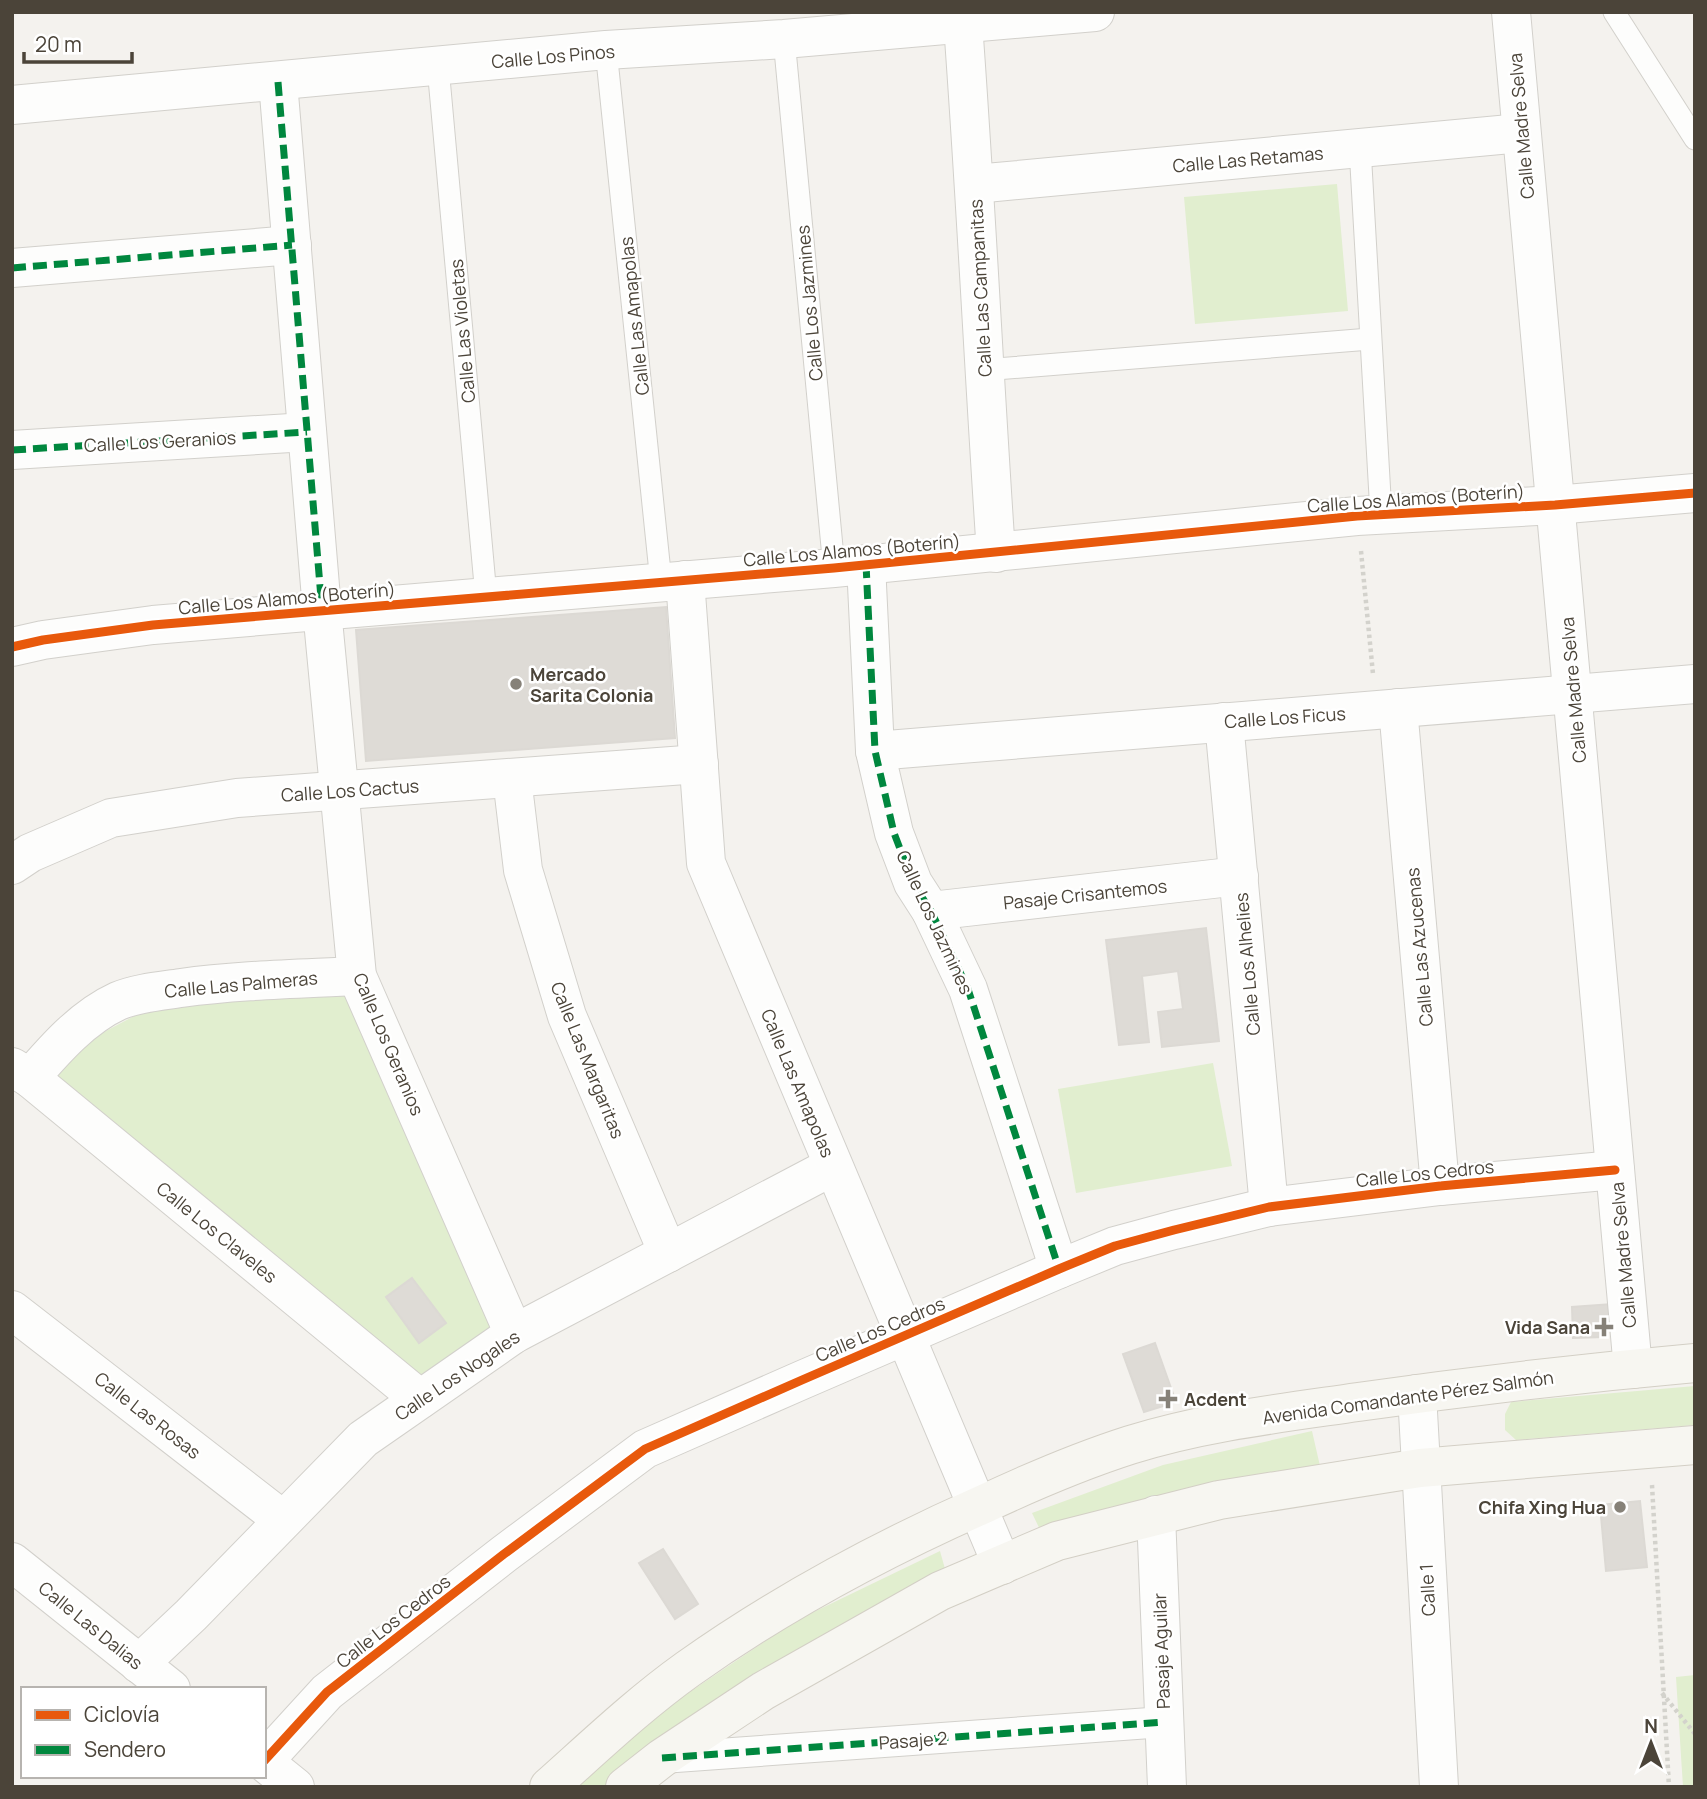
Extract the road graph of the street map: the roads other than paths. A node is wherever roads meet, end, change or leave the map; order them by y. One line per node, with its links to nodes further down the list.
1 (1095, 12): 4 (street, Calle Los Pinos)
2 (1511, 12): 10 (street, Calle Madre Selva)
3 (1614, 12): 11 (lane)
4 (963, 24): 5 (street, Calle Los Pinos); 13 (street, Calle Las Campanitas)
5 (784, 39): 6 (street, Calle Los Pinos); 24 (lane, Calle Los Jazmines)
6 (606, 50): 7 (street, Calle Los Pinos); 25 (lane, Calle Las Amapolas)
7 (438, 66): 8 (street, Calle Los Pinos); 26 (lane, Calle Las Violetas)
8 (278, 82): 9 (street, Calle Los Pinos); 14 (street, Calle Los Geranios)
9 (12, 105)
10 (1521, 133): 12 (street, Calle Las Retamas); 21 (street, Calle Madre Selva)
11 (1695, 139)
12 (1360, 148): 13 (street, Calle Las Retamas); 16 (lane)
13 (975, 184): 17 (street, Calle Las Campanitas)
14 (292, 245): 15 (street); 18 (street, Calle Los Geranios)
15 (12, 268)
16 (1370, 339): 17 (lane); 22 (lane)
17 (983, 370): 23 (street, Calle Las Campanitas)
18 (307, 432): 19 (street, Calle Los Geranios); 27 (street, Calle Los Geranios)
19 (12, 450)
20 (1695, 493): 21 (street, Calle Los Alamos (Boterín))
21 (1555, 505): 22 (street, Calle Los Alamos (Boterín)); 30 (street, Calle Madre Selva)
22 (1369, 515): 23 (street, Calle Los Alamos (Boterín))
23 (996, 553): 24 (street, Calle Los Alamos (Boterín))
24 (850, 566): 25 (street, Calle Los Alamos (Boterín)); 33 (street, Calle Los Jazmines)
25 (673, 581): 26 (street, Calle Los Alamos (Boterín)); 34 (street, Calle Las Amapolas)
26 (486, 596): 27 (street, Calle Los Alamos (Boterín))
27 (322, 610): 28 (street, Calle Los Alamos (Boterín)); 36 (street, Calle Los Geranios)
28 (12, 647)
29 (1695, 684): 30 (street, Calle Los Ficus)
30 (1573, 693): 31 (street, Calle Los Ficus); 43 (street, Calle Madre Selva)
31 (1387, 709): 32 (street, Calle Los Ficus); 44 (street, Calle Las Azucenas)
32 (1224, 722): 33 (street, Calle Los Ficus); 38 (street, Calle Los Alhelies)
33 (875, 751): 39 (street, Calle Los Jazmines)
34 (699, 764): 35 (street, Calle Los Cactus); 42 (street, Calle Las Amapolas)
35 (512, 778): 36 (street, Calle Los Cactus); 46 (street, Calle Las Margaritas)
36 (339, 790): 37 (street, Calle Los Cactus); 40 (street, Calle Los Geranios)
37 (12, 865)
38 (1239, 876): 39 (street, Pasaje Crisantemos); 45 (street, Calle Los Alhelies)
39 (931, 911): 47 (street, Calle Los Jazmines)
40 (357, 975): 41 (street, Calle Las Palmeras); 49 (street, Calle Los Geranios)
41 (21, 1073): 54 (street, Calle Los Claveles)
42 (833, 1167): 46 (street, Calle Los Nogales); 50 (street, Calle Las Amapolas)
43 (1615, 1170): 44 (street, Calle Los Cedros); 52 (street, Calle Madre Selva)
44 (1440, 1186): 45 (street, Calle Los Cedros)
45 (1269, 1207): 47 (street, Calle Los Cedros)
46 (668, 1253): 49 (street, Calle Los Nogales)
47 (1059, 1269): 50 (street, Calle Los Cedros)
48 (12, 1310): 59 (street, Calle Las Rosas)
49 (514, 1334): 54 (street, Calle Los Nogales)
50 (904, 1335): 57 (street, Calle Las Amapolas); 66 (street, Calle Los Cedros)
51 (1695, 1363): 52 (main road, Avenida Comandante Pérez Salmón)
52 (1633, 1369): 53 (main road, Avenida Comandante Pérez Salmón)
53 (1417, 1394): 56 (street, Calle 1); 57 (main road, Avenida Comandante Pérez Salmón)
54 (420, 1399): 59 (street, Calle Los Nogales)
55 (1695, 1445): 56 (main road)
56 (1420, 1468): 58 (main road); 72 (street, Calle 1)
57 (977, 1507): 61 (street, Calle Las Amapolas); 69 (main road, Avenida Comandante Pérez Salmón)
58 (1156, 1515): 61 (main road); 64 (street, Pasaje Aguilar)
59 (284, 1520): 62 (street, Calle Los Nogales)
60 (12, 1562): 62 (street, Calle Las Dalias)
61 (1002, 1564): 65 (main road)
62 (139, 1664): 63 (street, Calle Las Dalias)
63 (168, 1687)
64 (1164, 1722): 65 (street, Pasaje 2); 71 (street, Pasaje Aguilar)
65 (662, 1758): 70 (main road)
66 (266, 1759)
67 (266, 1763): 68 (street)
68 (295, 1787)
69 (550, 1787)
70 (625, 1787)
71 (1167, 1787)
72 (1439, 1787)

